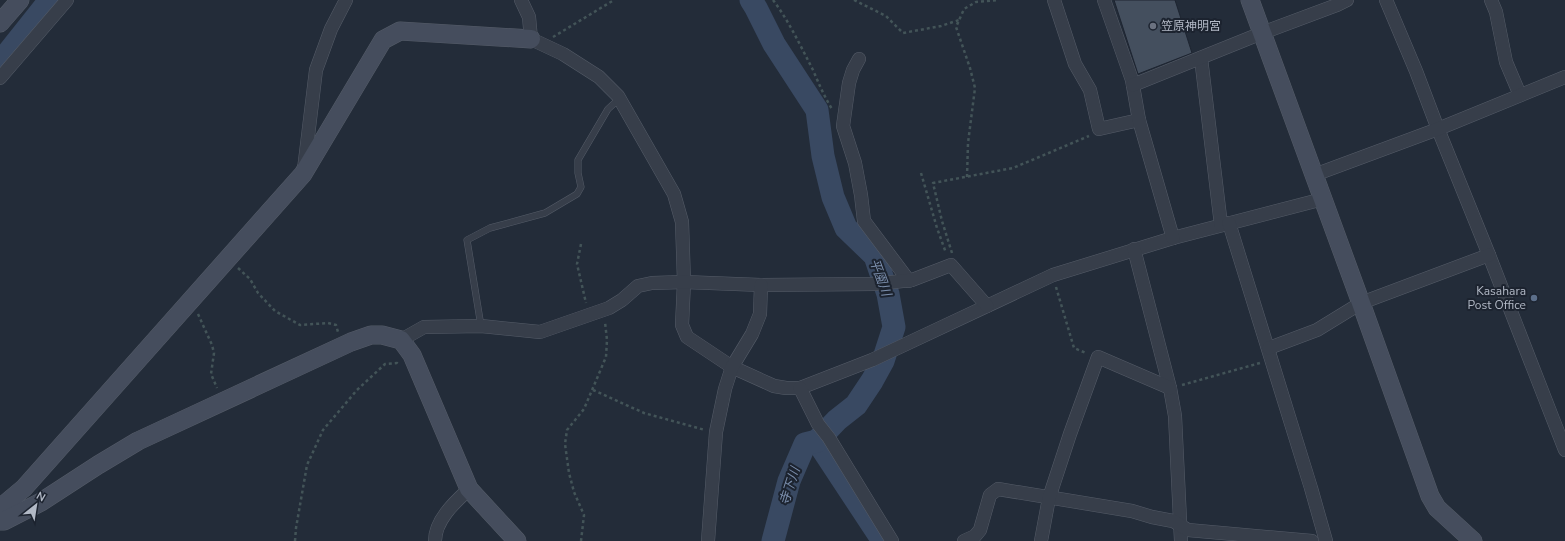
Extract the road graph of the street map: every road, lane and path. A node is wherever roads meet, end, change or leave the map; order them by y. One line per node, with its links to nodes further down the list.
1 (20, 0): 16 (street)
2 (67, 0): 22 (street)
3 (346, 0): 31 (street)
4 (521, 0): 18 (street)
5 (614, 0): 18 (path)
6 (773, 0): 27 (path)
7 (854, 0): 15 (path)
8 (999, 0): 15 (path)
9 (1054, 0): 28 (street)
10 (1104, 0): 23 (street)
11 (1250, 0): 17 (street)
12 (1346, 0): 17 (street)
13 (1386, 0): 29 (street)
14 (1491, 0): 24 (street)
15 (959, 19): 33 (path)
16 (0, 23)
17 (1262, 33): 19 (street); 32 (street)
18 (538, 42): 25 (street); 31 (street)
19 (1201, 58): 23 (street); 35 (street)
20 (859, 59): 27 (street)
21 (1565, 77): 24 (street)
22 (0, 78)
23 (1133, 85): 26 (street)
24 (1520, 95): 29 (street)
25 (619, 99): 43 (street); 51 (lane)
26 (1139, 120): 28 (street); 36 (street)
27 (843, 126): 44 (street)
28 (1099, 129): 33 (path)
29 (1438, 129): 32 (street); 39 (street)
30 (921, 173): 41 (path)
31 (303, 174): 40 (street)
32 (1314, 175): 34 (street)
33 (967, 177): 41 (path)
34 (1323, 199): 35 (street); 46 (street)
35 (1225, 224): 36 (street); 54 (street)
36 (1173, 238): 38 (street)
37 (581, 244): 50 (path)
38 (1134, 249): 42 (street); 59 (street)
39 (1489, 255): 46 (street); 63 (street)
40 (227, 259): 47 (street); 52 (path)
41 (951, 265): 44 (street); 48 (street)
42 (1053, 275): 48 (street); 55 (path)
43 (684, 282): 45 (street); 49 (street); 56 (street)
44 (902, 282): 45 (street)
45 (761, 285): 56 (street)
46 (1361, 303): 54 (street); 80 (street)
47 (188, 304): 61 (path); 66 (street)
48 (987, 306): 58 (street)
49 (609, 308): 50 (street); 60 (path)
50 (588, 315): 51 (street)
51 (481, 326): 53 (street)
52 (339, 335)
53 (401, 340): 57 (street); 61 (street)
54 (1270, 354): 59 (path); 79 (street)
55 (1098, 357): 59 (street); 65 (street)
56 (732, 367): 58 (street); 62 (street)
57 (420, 370): 64 (street); 69 (path)
58 (800, 388): 74 (street)
59 (1170, 388): 68 (street)
60 (593, 390): 62 (path); 72 (path)
61 (224, 401): 67 (street)
62 (716, 432): 73 (street)
63 (1565, 450)
64 (469, 489): 70 (street); 71 (street)
65 (1049, 498): 68 (street); 75 (street); 76 (street)
66 (0, 508)
67 (0, 521)
68 (1180, 525): 77 (street); 78 (street)
69 (296, 541)
70 (435, 541)
71 (517, 541)
72 (581, 541)
73 (708, 541)
74 (892, 541)
75 (964, 541)
76 (1041, 541)
77 (1181, 541)
78 (1312, 541)
79 (1326, 541)
80 (1473, 541)

